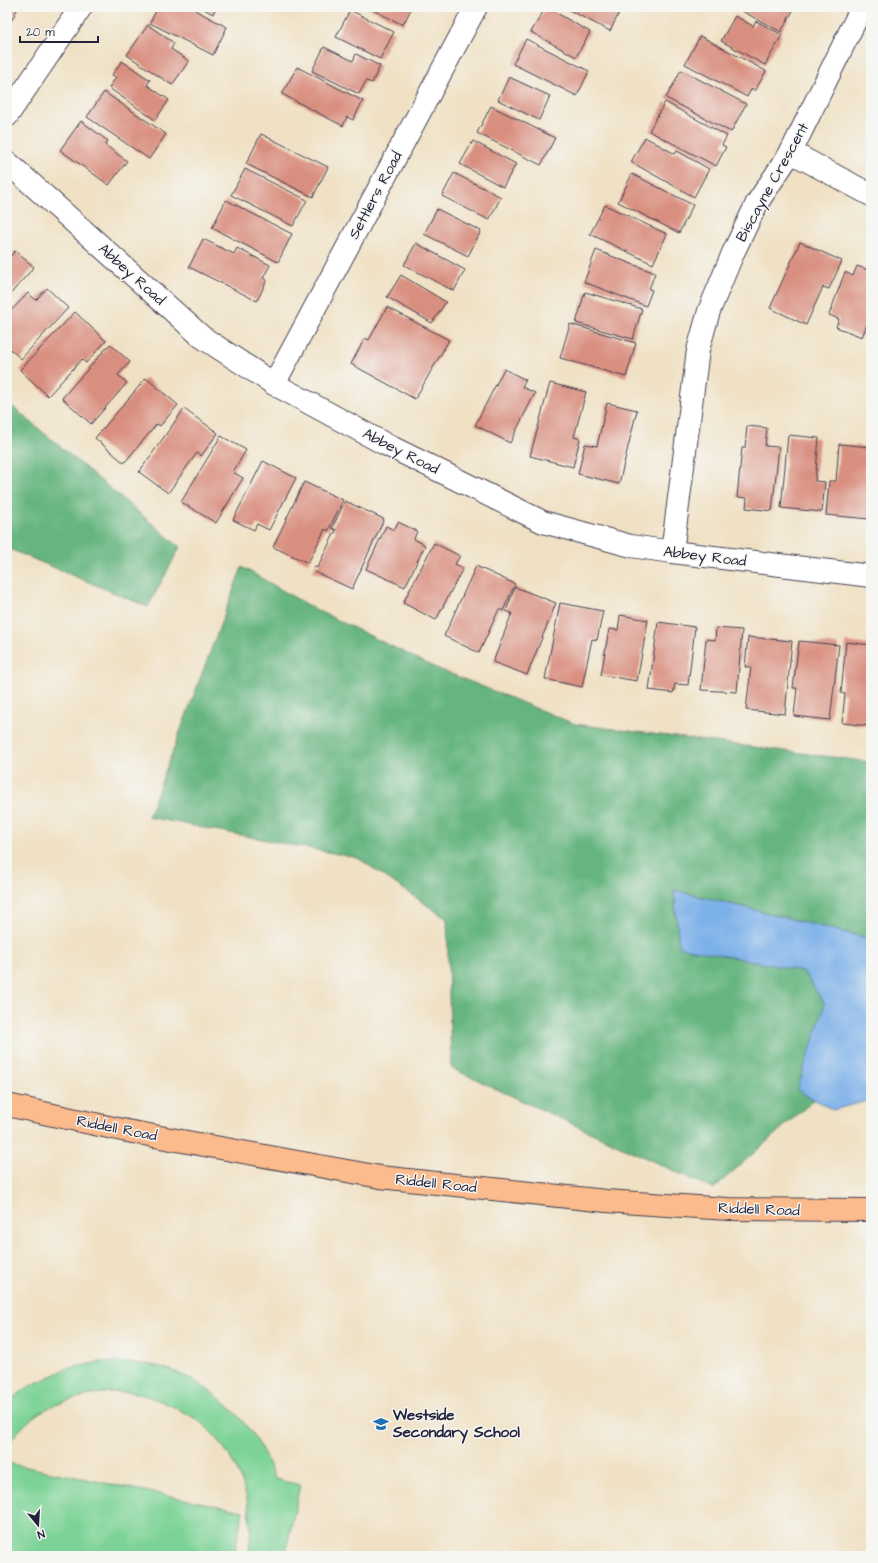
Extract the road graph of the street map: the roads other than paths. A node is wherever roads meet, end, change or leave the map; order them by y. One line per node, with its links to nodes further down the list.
1 (81, 7): 4 (street)
2 (476, 7): 8 (street, Settlers Road)
3 (862, 7): 5 (street, Biscayne Crescent)
4 (7, 116)
5 (791, 152): 7 (street); 9 (street, Biscayne Crescent)
6 (7, 162): 8 (street, Abbey Road)
7 (871, 195)
8 (274, 384): 9 (street, Abbey Road)
9 (672, 552): 10 (street, Abbey Road)
10 (871, 576)
11 (7, 1105): 12 (main road, Riddell Road)
12 (871, 1210)

